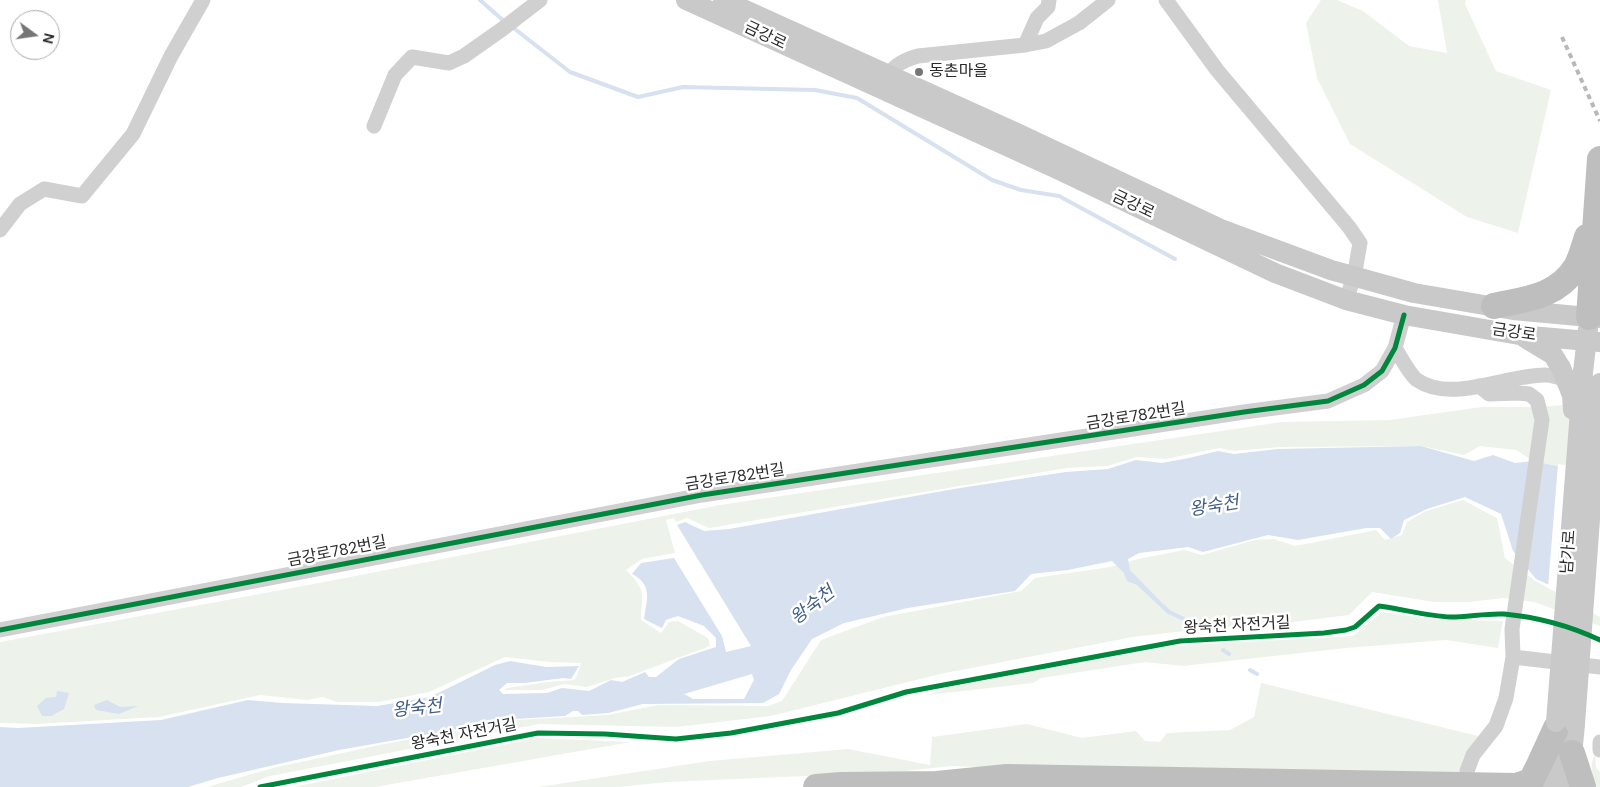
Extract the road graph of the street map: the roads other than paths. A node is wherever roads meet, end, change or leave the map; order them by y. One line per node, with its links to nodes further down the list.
1 (203, 0): 13 (street)
2 (540, 0): 10 (street)
3 (686, 0): 9 (street, 금강로)
4 (723, 0): 9 (street, 금강로)
5 (1049, 0): 8 (street)
6 (1108, 0): 8 (street)
7 (1166, 0): 14 (street)
8 (1025, 45): 9 (street)
9 (884, 81): 14 (street, 금강로); 15 (street, 금강로)
10 (374, 126)
11 (1600, 159): 12 (highway)
12 (1596, 210): 16 (highway); 18 (highway)
13 (0, 230)
14 (1354, 277): 15 (street); 16 (street, 금강로)
15 (1346, 300): 17 (street, 금강로)
16 (1494, 306): 18 (street, 금강로)
17 (1404, 315): 19 (street, 금강로); 20 (street, 금강로782번길)
18 (1594, 330): 19 (street, 금강로); 21 (street, 남가로)
19 (1519, 335): 25 (street, bridge)
20 (1395, 348): 22 (street); 27 (street, 금강로782번길)
21 (1592, 378): 25 (street, 남가로, bridge); 26 (street, 남가로, bridge)
22 (1479, 386): 23 (street); 28 (street)
23 (1600, 392)
24 (1600, 458): 26 (street, bridge)
25 (1575, 465): 30 (street, 남가로, bridge)
26 (1592, 492): 30 (street, bridge)
27 (0, 630)
28 (1513, 657): 29 (street); 34 (street)
29 (1600, 668)
30 (1562, 724): 33 (street, 남가로); 35 (highway); 40 (street, 남가로)
31 (1600, 742): 32 (street)
32 (1600, 750)
33 (1572, 753): 41 (street, 남가로); 42 (highway)
34 (1468, 771)
35 (1357, 783): 36 (highway); 39 (highway)
36 (937, 784): 37 (highway); 38 (highway)
37 (816, 787)
38 (985, 787)
39 (1382, 787)
40 (1551, 787)
41 (1569, 787)
42 (1583, 787)

